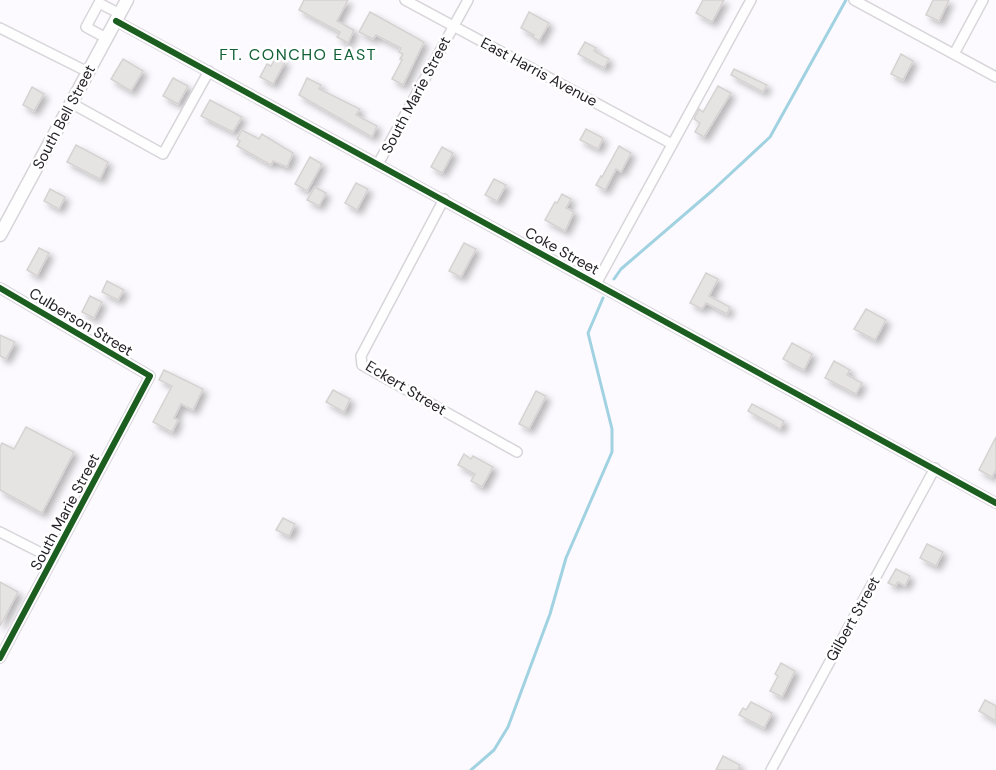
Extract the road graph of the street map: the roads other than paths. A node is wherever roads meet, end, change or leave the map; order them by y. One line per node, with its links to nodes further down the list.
1 (128, 0): 7 (main road, South Bell Street)
2 (405, 0): 8 (street, East Harris Avenue)
3 (468, 0): 8 (street, South Marie Street)
4 (751, 0): 16 (street)
5 (854, 0): 11 (street)
6 (983, 0): 11 (street)
7 (118, 17): 10 (main road, South Bell Street); 10 (street, Coke Street); 12 (street, Coke Street)
8 (453, 26): 16 (street, East Harris Avenue); 17 (street, South Marie Street)
9 (0, 28): 13 (street)
10 (106, 38): 13 (main road, South Bell Street)
11 (954, 54): 14 (street)
12 (209, 71): 15 (street); 17 (street, Coke Street)
13 (88, 72): 15 (main road, South Bell Street)
14 (996, 76)
15 (71, 103): 19 (main road, South Bell Street)
16 (672, 144): 20 (street)
17 (378, 164): 18 (street, Coke Street)
18 (444, 199): 20 (street, Coke Street); 23 (street, Eckert Street)
19 (0, 235)
20 (596, 284): 24 (street, Coke Street)
21 (0, 288): 22 (street, Culberson Street)
22 (150, 376): 27 (street, South Marie Street)
23 (517, 452)
24 (935, 468): 25 (street, Coke Street); 29 (street, Gilbert Street)
25 (996, 503)
26 (0, 532): 27 (street)
27 (53, 559): 28 (street, South Marie Street)
28 (0, 658)
29 (771, 770)

